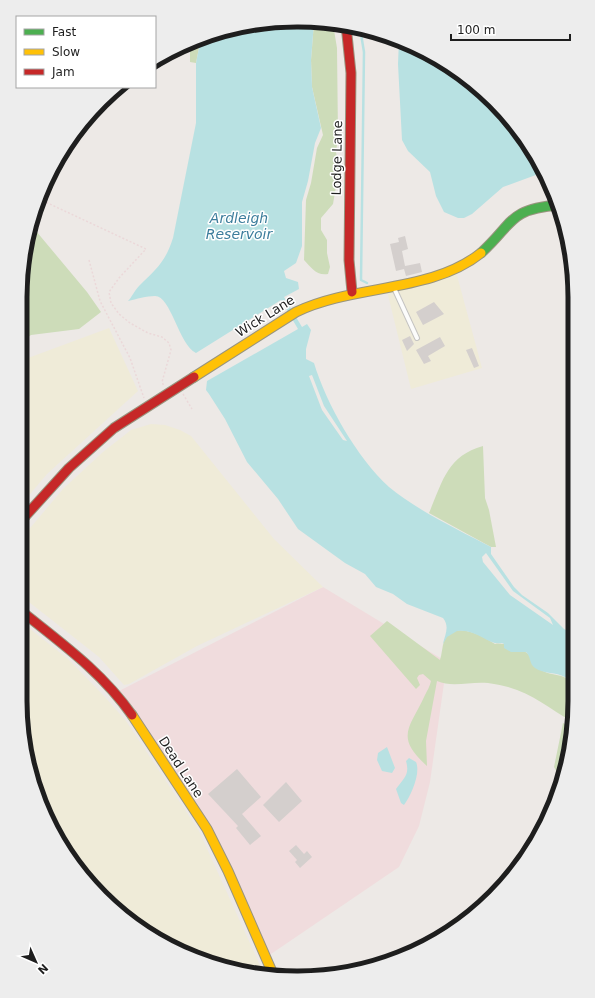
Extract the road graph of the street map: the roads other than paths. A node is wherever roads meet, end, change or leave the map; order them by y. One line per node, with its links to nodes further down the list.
1 (347, 31): 4 (street, Lodge Lane)
2 (552, 205): 3 (street, Wick Lane)
3 (393, 286): 4 (street, Wick Lane); 5 (lane)
4 (352, 292): 6 (street, Wick Lane)
5 (417, 338)
6 (27, 514)
7 (27, 615): 8 (street, Dead Lane)
8 (271, 969)

